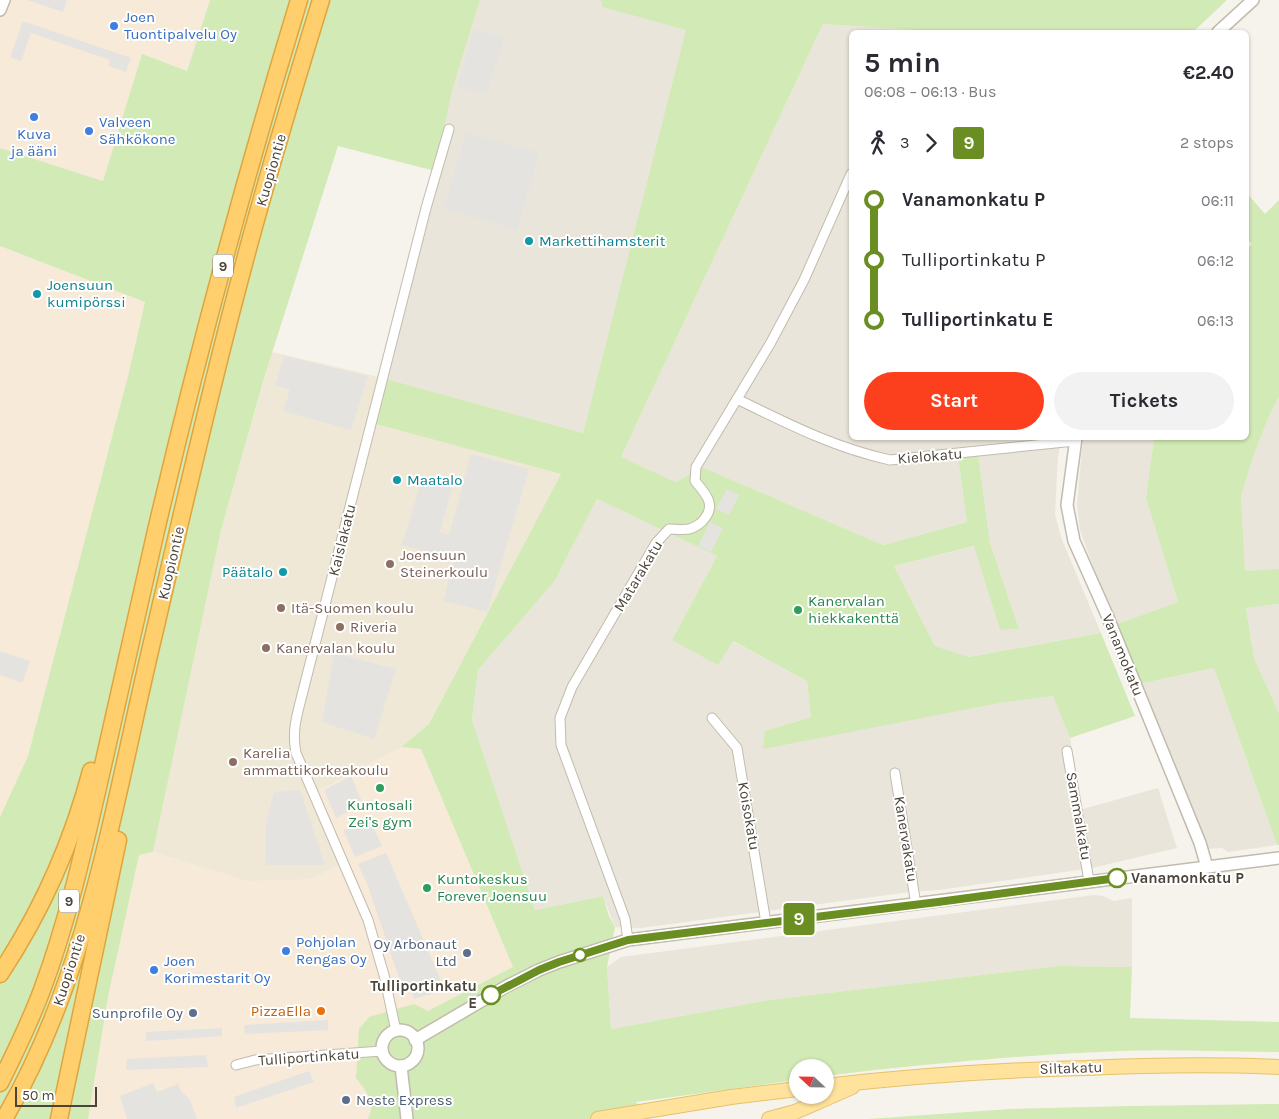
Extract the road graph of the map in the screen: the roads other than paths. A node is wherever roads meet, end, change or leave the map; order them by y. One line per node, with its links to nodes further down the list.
1 (4, 0): 5 (street)
2 (299, 0): 11 (highway, Kuopiontie / 9)
3 (321, 0): 15 (highway, Kuopiontie / 9)
4 (1252, 0): 6 (street)
5 (0, 10)
6 (1220, 30)
7 (449, 129): 23 (street, Kaislakatu)
8 (849, 179): 9 (street, Matarakatu)
9 (737, 399): 10 (street, Kielokatu); 21 (street, Matarakatu)
10 (1076, 440): 17 (street, Vanamokatu)
11 (116, 710): 22 (highway); 30 (highway, Kuopiontie / 9)
12 (712, 718): 20 (street, Koisokatu)
13 (1067, 751): 18 (street, Sammalkatu)
14 (895, 773): 19 (street, Kanervakatu)
15 (118, 792): 33 (highway, Kuopiontie / 9); 34 (highway)
16 (1279, 858): 17 (street)
17 (1207, 867): 18 (street)
18 (1089, 881): 19 (street)
19 (916, 905): 20 (street)
20 (766, 923): 21 (street)
21 (628, 940): 24 (street)
22 (0, 974)
23 (396, 1031): 24 (street); 25 (street)
24 (415, 1040): 27 (street)
25 (382, 1052): 26 (street, Tulliportinkatu); 27 (street)
26 (236, 1065)
27 (401, 1066): 35 (street)
28 (1279, 1067): 29 (main road, Siltakatu)
29 (864, 1081): 31 (main road, Siltakatu); 37 (main road, Siltakatu)
30 (0, 1083)
31 (834, 1085)
32 (789, 1090): 36 (main road)
33 (4, 1119)
34 (59, 1119)
35 (407, 1119)
36 (598, 1119)
37 (769, 1119)

